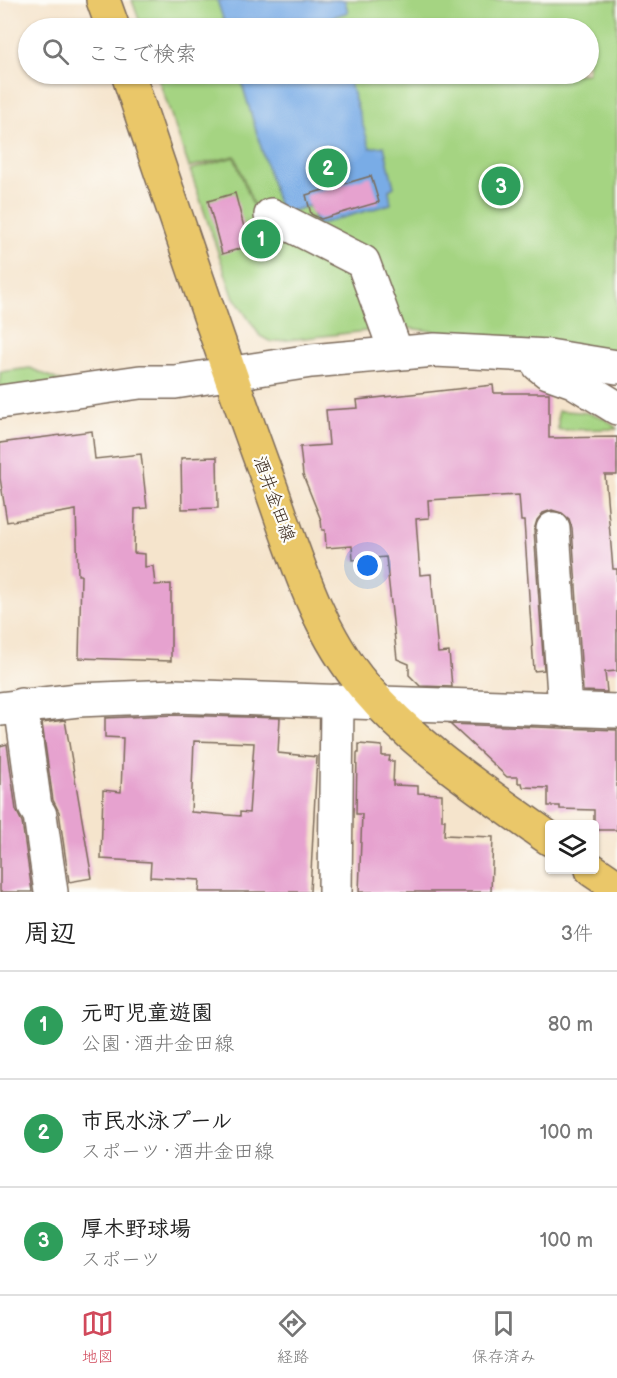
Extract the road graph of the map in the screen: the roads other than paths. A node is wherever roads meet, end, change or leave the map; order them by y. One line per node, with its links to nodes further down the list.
1 (103, 0): 2 (main road)
2 (109, 18)
3 (131, 84): 8 (main road, 酒井金田線)
4 (271, 215): 5 (street)
5 (396, 352): 6 (street); 8 (street)
6 (523, 354): 7 (street); 10 (street)
7 (617, 367)
8 (229, 375): 9 (street); 13 (main road, 酒井金田線)
9 (0, 402)
10 (617, 408)
11 (553, 529): 15 (street)
12 (337, 701): 13 (street); 14 (street); 21 (street)
13 (379, 702): 15 (street); 17 (main road, 酒井金田線)
14 (10, 707): 20 (street)
15 (565, 710): 16 (street)
16 (617, 711)
17 (545, 835)
18 (598, 874): 19 (main road)
19 (617, 887)
20 (51, 892)
21 (335, 892)

